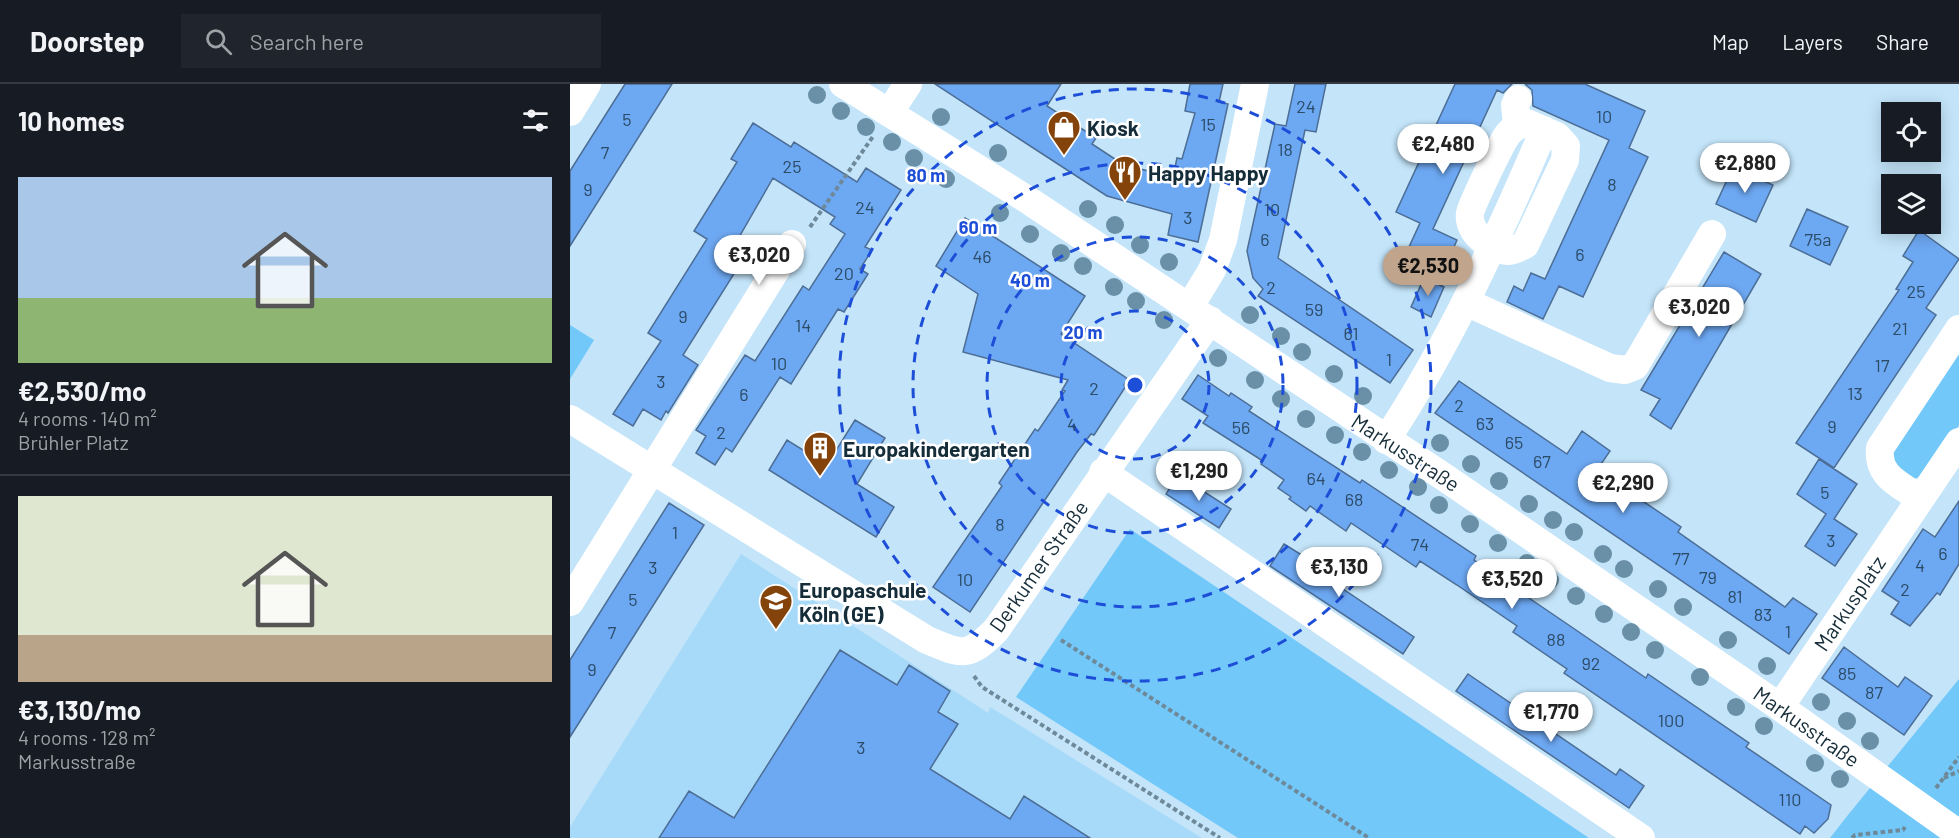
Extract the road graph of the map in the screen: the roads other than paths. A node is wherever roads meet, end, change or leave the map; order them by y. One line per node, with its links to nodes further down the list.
1 (587, 84): 5 (street)
2 (843, 84): 6 (street, Markusstraße)
3 (908, 84): 6 (street)
4 (1255, 84): 11 (street, Derkumer Straße)
5 (570, 112)
6 (889, 113): 11 (street, Markusstraße)
7 (1712, 234): 10 (street)
8 (792, 244): 16 (street)
9 (1494, 248): 9 (street); 10 (street)
10 (1466, 303): 14 (street)
11 (1200, 313): 14 (street, Markusstraße); 17 (street, Derkumer Straße)
12 (1959, 329): 18 (street)
13 (570, 420): 16 (street)
14 (1386, 440): 20 (street, Markusstraße)
15 (1959, 442): 18 (street, Markusplatz)
16 (651, 470): 17 (street, Derkumer Straße); 19 (street)
17 (1103, 472): 22 (street)
18 (1919, 498): 20 (street, Markusplatz)
19 (570, 602)
20 (1780, 707): 21 (street, Markusstraße)
21 (1959, 834)
22 (1641, 838)

